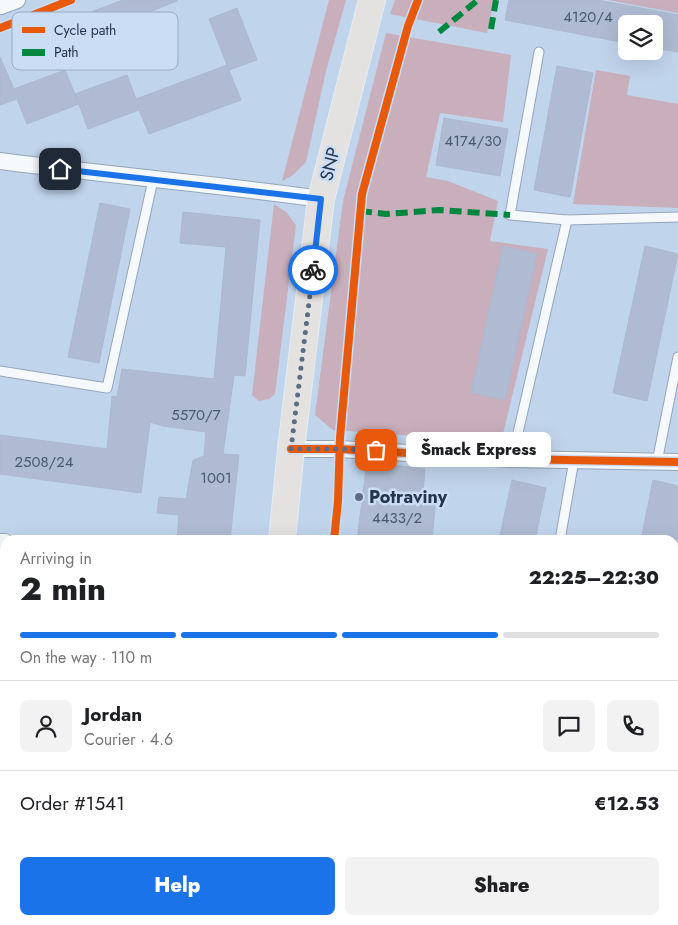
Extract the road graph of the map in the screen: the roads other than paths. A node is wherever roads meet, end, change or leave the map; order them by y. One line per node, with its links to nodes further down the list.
1 (17, 0): 3 (street)
2 (372, 0): 7 (main road, SNP)
3 (1, 6)
4 (538, 52): 9 (lane)
5 (0, 162): 6 (street)
6 (153, 180): 7 (street); 11 (lane)
7 (321, 199): 12 (main road, SNP)
8 (678, 216): 9 (lane)
9 (567, 220): 13 (lane)
10 (678, 357): 15 (lane)
11 (0, 371)
12 (291, 449): 13 (street); 17 (main road, SNP)
13 (512, 459): 14 (street)
14 (574, 460): 15 (street); 18 (lane)
15 (657, 462): 16 (street)
16 (678, 462)
17 (282, 535)
18 (561, 535)

